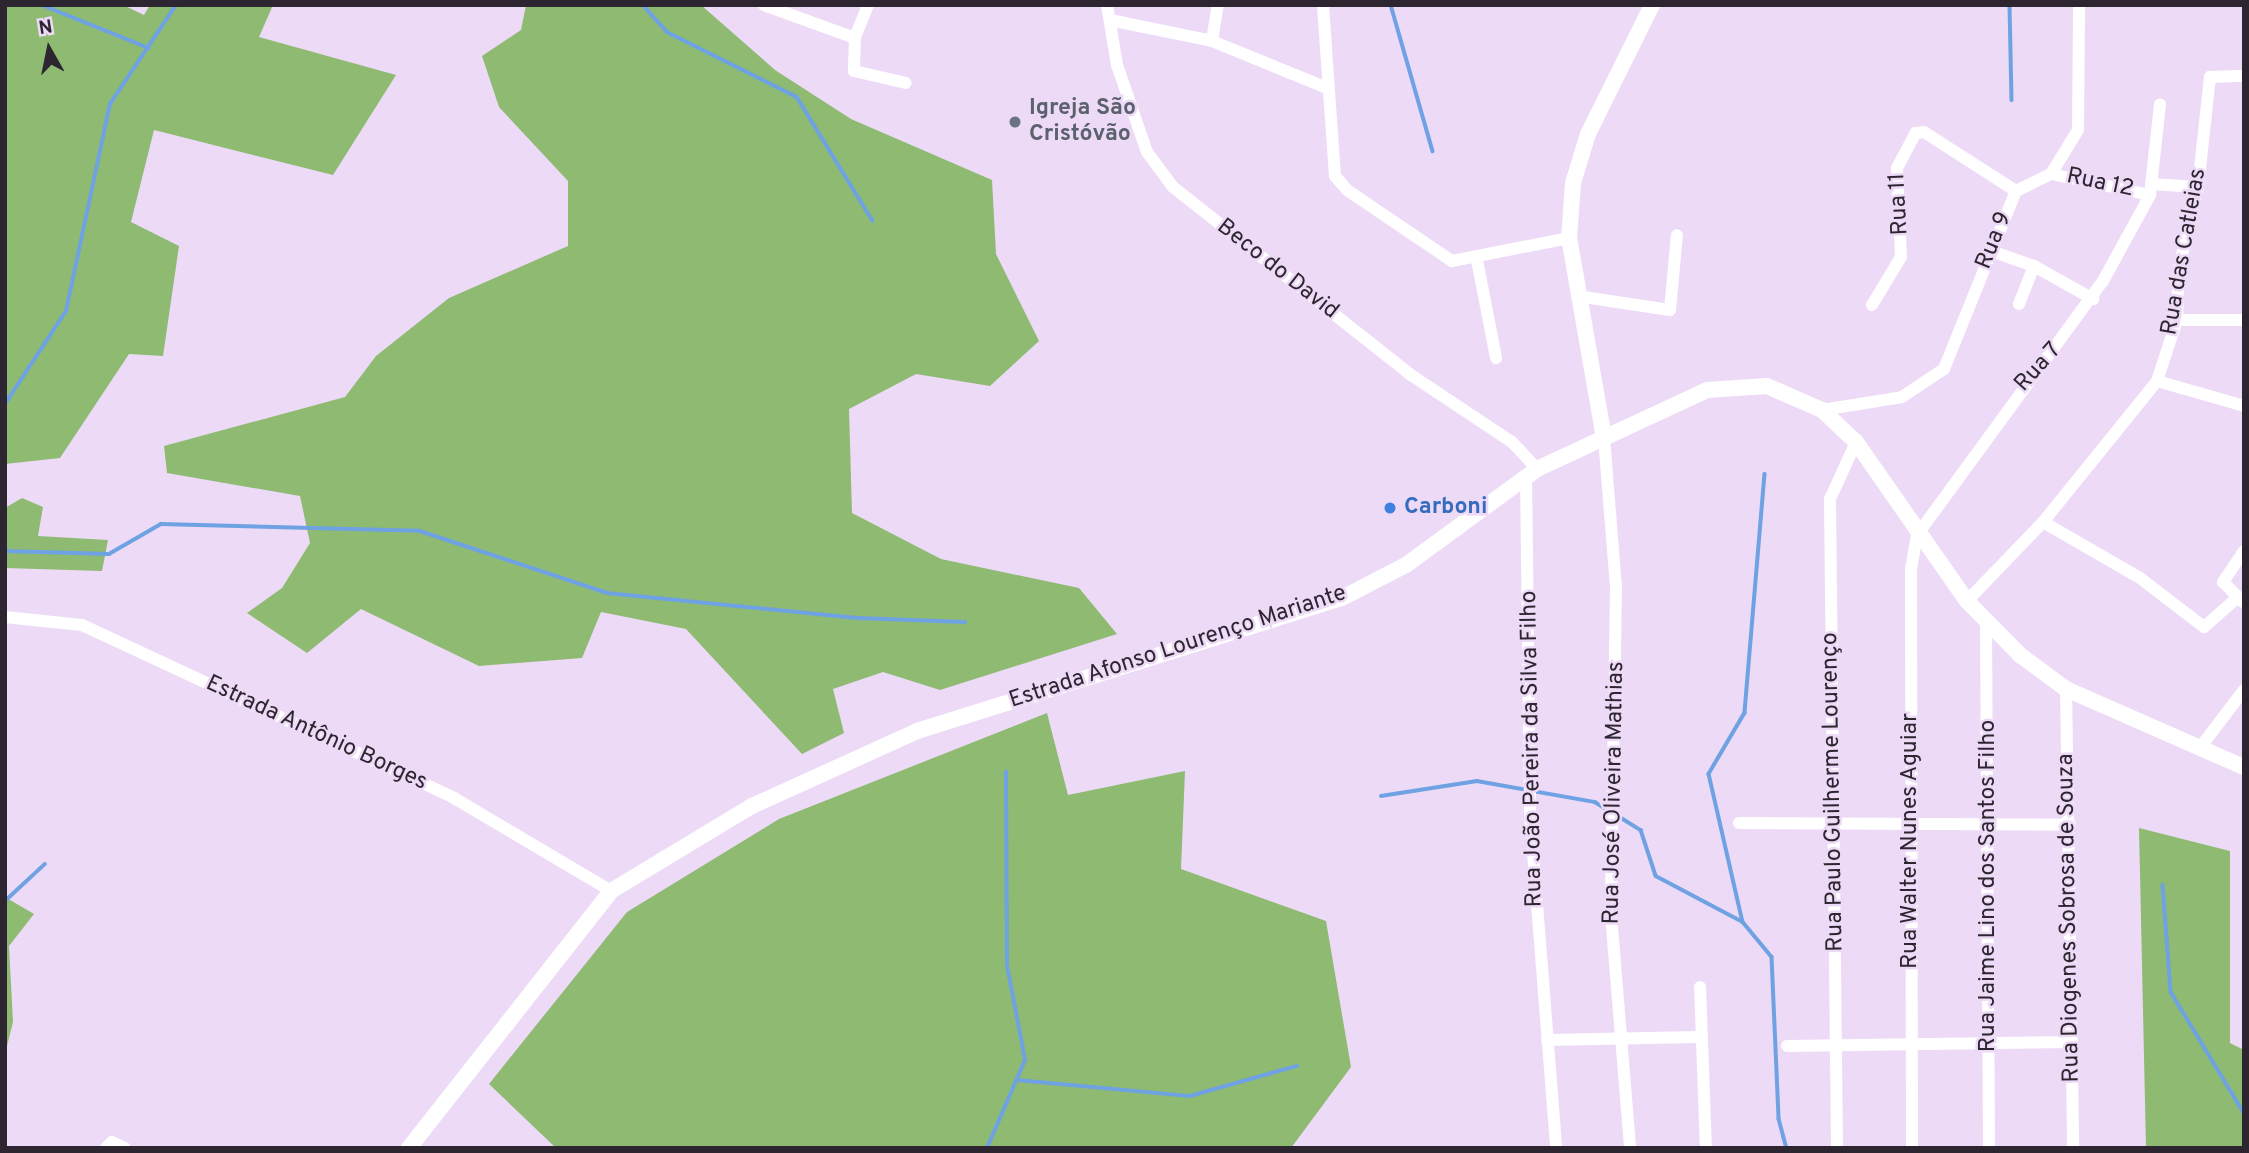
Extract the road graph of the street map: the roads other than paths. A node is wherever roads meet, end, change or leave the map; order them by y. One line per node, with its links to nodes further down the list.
1 (764, 5): 9 (street)
2 (868, 5): 9 (street)
3 (1107, 5): 8 (street, Beco do David)
4 (1218, 5): 10 (street)
5 (1322, 5): 13 (street)
6 (1652, 5): 20 (main road)
7 (2079, 5): 15 (street)
8 (1110, 20): 10 (street); 36 (street, Beco do David)
9 (855, 38): 12 (street)
10 (1212, 41): 13 (street)
11 (2244, 76): 16 (street, Rua das Catleias)
12 (906, 83)
13 (1325, 87): 22 (street)
14 (2160, 106): 17 (street)
15 (2051, 174): 17 (street, Rua 12); 18 (street, Rua 9)
16 (2198, 187): 17 (street, Rua 12); 28 (street, Rua das Catleias)
17 (2150, 189): 25 (street, Rua 7)
18 (2015, 191): 21 (street, Rua 9); 27 (street, Rua 11)
19 (1677, 235): 24 (street)
20 (1569, 238): 22 (street); 24 (main road)
21 (1988, 250): 23 (street); 33 (street, Rua 9)
22 (1477, 260): 30 (street)
23 (2034, 266): 25 (street); 26 (street)
24 (1577, 296): 34 (main road)
25 (2092, 299): 38 (street, Rua 7)
26 (2019, 304)
27 (1872, 305)
28 (2177, 320): 29 (street); 31 (street, Rua das Catleias)
29 (2244, 320)
30 (1496, 358)
31 (2157, 381): 32 (street); 37 (street, Rua das Catleias)
32 (2244, 406)
33 (1822, 410): 34 (main road, Estrada Afonso Lourenço Mariante); 35 (main road, Estrada Afonso Lourenço Mariante)
34 (1604, 438): 36 (main road, Estrada Afonso Lourenço Mariante); 55 (street, Rua José Oliveira Mathias)
35 (1856, 442): 38 (main road, Estrada Afonso Lourenço Mariante); 49 (street, Rua Paulo Guilherme Lourenço)
36 (1532, 472): 53 (main road, Estrada Afonso Lourenço Mariante); 57 (street, Rua João Pereira da Silva Filho)
37 (2043, 522): 40 (street); 41 (street, Rua das Catleias)
38 (1917, 535): 41 (main road, Estrada Afonso Lourenço Mariante); 50 (street, Rua Walter Nunes Aguiar)
39 (2244, 551): 40 (street)
40 (2241, 600)
41 (1967, 601): 43 (main road, Estrada Afonso Lourenço Mariante)
42 (5, 617): 53 (street, Estrada Antônio Borges)
43 (1986, 624): 44 (main road, Estrada Afonso Lourenço Mariante); 51 (street, Rua Jaime Lino dos Santos Filho)
44 (2066, 689): 46 (main road, Estrada Afonso Lourenço Mariante); 52 (street, Rua Diogenes Sobrosa de Souza)
45 (2244, 690): 46 (street)
46 (2199, 749): 47 (main road, Estrada Afonso Lourenço Mariante)
47 (2244, 767)
48 (1739, 823): 49 (street)
49 (1834, 823): 50 (street); 61 (street, Rua Paulo Guilherme Lourenço)
50 (1910, 825): 51 (street); 60 (street, Rua Walter Nunes Aguiar)
51 (1989, 825): 52 (street); 59 (street, Rua Jaime Lino dos Santos Filho)
52 (2070, 825): 58 (street, Rua Diogenes Sobrosa de Souza)
53 (611, 891): 65 (main road, Estrada Afonso Lourenço Mariante)
54 (1700, 987): 56 (street)
55 (1623, 1037): 56 (street); 57 (street); 67 (street, Rua José Oliveira Mathias)
56 (1699, 1037): 68 (street)
57 (1547, 1040): 66 (street, Rua João Pereira da Silva Filho)
58 (2071, 1042): 59 (street); 72 (street, Rua Diogenes Sobrosa de Souza)
59 (1990, 1043): 60 (street); 71 (street, Rua Jaime Lino dos Santos Filho)
60 (1912, 1044): 61 (street); 70 (street, Rua Walter Nunes Aguiar)
61 (1838, 1045): 62 (street); 69 (street, Rua Paulo Guilherme Lourenço)
62 (1787, 1046)
63 (106, 1148): 64 (street)
64 (125, 1148)
65 (409, 1148)
66 (1556, 1148)
67 (1630, 1148)
68 (1706, 1148)
69 (1837, 1148)
70 (1912, 1148)
71 (1989, 1148)
72 (2073, 1148)

